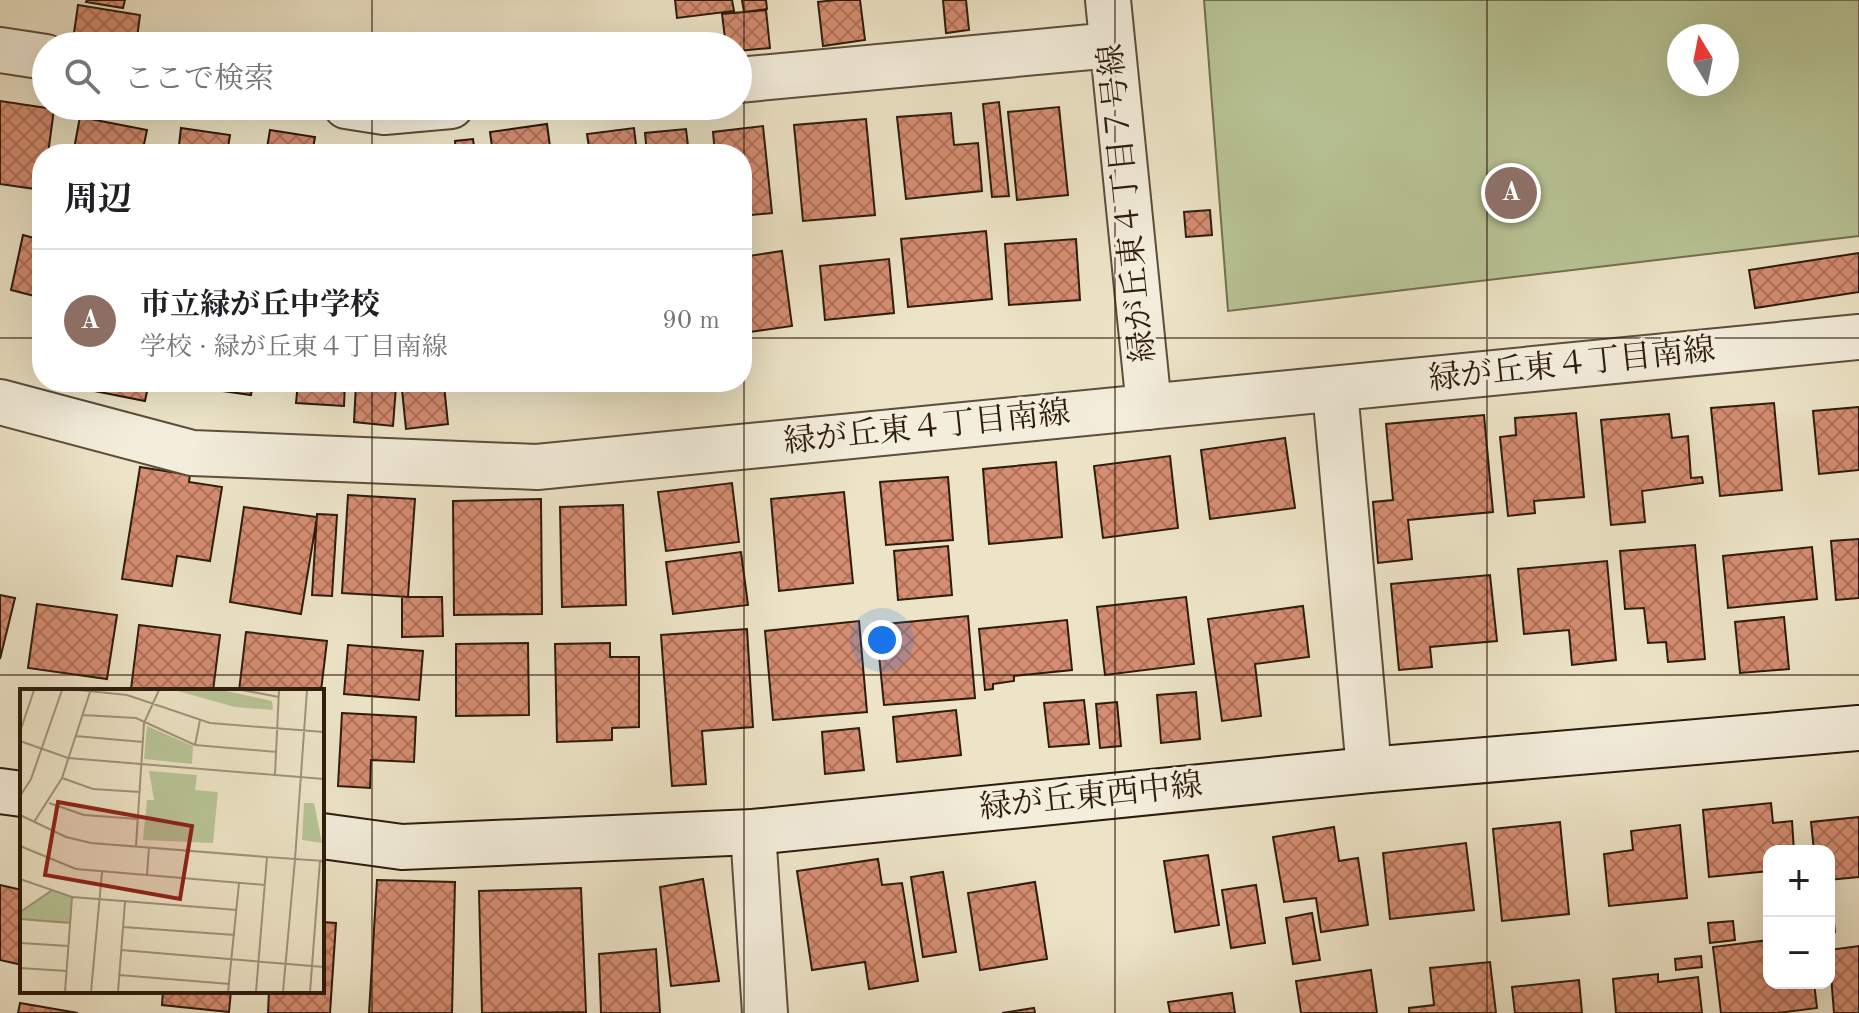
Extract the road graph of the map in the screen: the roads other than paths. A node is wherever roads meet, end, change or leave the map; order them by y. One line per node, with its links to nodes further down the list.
1 (1108, 0): 2 (street, 緑が丘東４丁目７号線)
2 (1112, 45): 5 (street); 9 (street, 緑が丘東４丁目７号線)
3 (0, 50): 4 (street)
4 (32, 55)
5 (752, 79)
6 (1859, 337): 7 (street, 緑が丘東４丁目南線)
7 (1335, 390): 9 (street, 緑が丘東４丁目南線); 11 (street)
8 (0, 402): 9 (street, 緑が丘東４丁目南線)
9 (1149, 407)
10 (1859, 728): 11 (street, 緑が丘東西中線)
11 (1369, 770): 14 (street, 緑が丘東西中線)
12 (0, 791): 13 (street)
13 (20, 794)
14 (753, 832): 15 (street, 緑が丘東西中線); 16 (street)
15 (324, 836)
16 (765, 1013)

